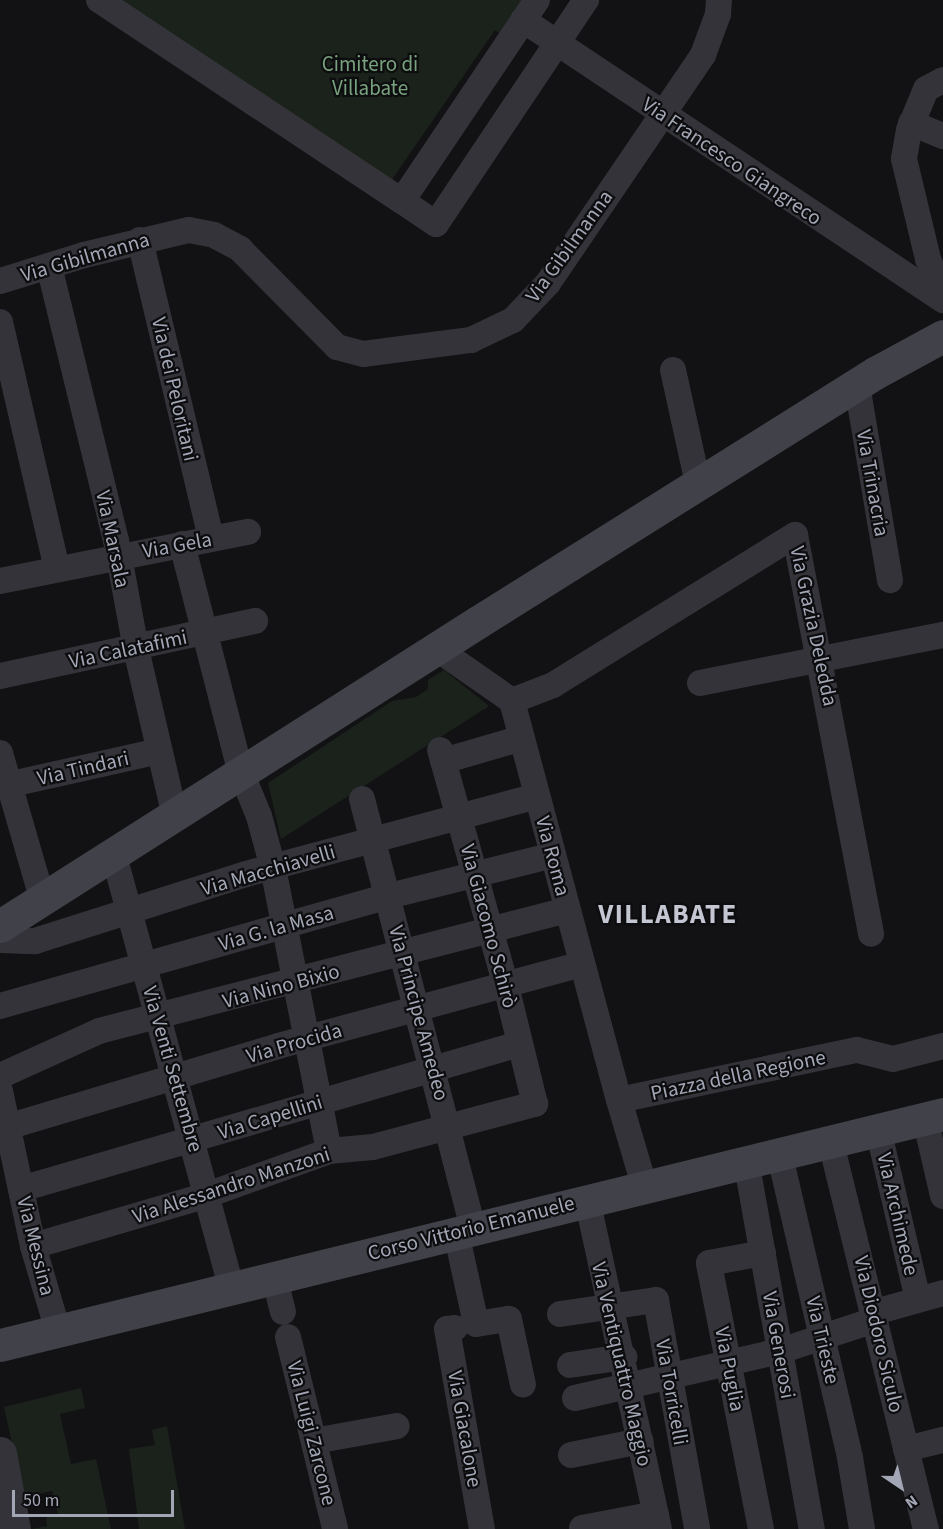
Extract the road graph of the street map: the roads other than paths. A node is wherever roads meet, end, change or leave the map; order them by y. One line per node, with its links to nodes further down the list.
1 (99, 0): 10 (street)
2 (586, 0): 5 (street)
3 (719, 0): 7 (street, Via Gibilmanna)
4 (530, 10): 5 (street, Via Francesco Giangreco); 10 (street)
5 (557, 44): 7 (street, Via Francesco Giangreco); 10 (street)
6 (943, 80): 8 (street)
7 (660, 114): 11 (street, Via Gibilmanna); 16 (street, Via Francesco Giangreco)
8 (911, 123): 9 (street); 12 (street)
9 (943, 136)
10 (402, 201)
11 (140, 240): 13 (street, Via Gibilmanna); 23 (street, Via dei Peloritani)
12 (936, 255): 15 (street)
13 (49, 266): 14 (street, Via Gibilmanna); 25 (street, Via Marsala)
14 (0, 281)
15 (943, 294)
16 (943, 300)
17 (0, 322): 26 (street)
18 (943, 336): 20 (main road)
19 (673, 370): 21 (street)
20 (856, 385): 21 (main road); 27 (street, Via Trinacria)
21 (698, 484): 32 (main road)
22 (248, 532): 23 (street, Via Gela)
23 (211, 539): 24 (street, Via Gela)
24 (182, 544): 25 (street, Via Gela); 30 (street)
25 (118, 556): 26 (street, Via Gela); 33 (street, Via Marsala)
26 (57, 569): 28 (street, Via Gela)
27 (890, 580)
28 (0, 581)
29 (255, 621): 30 (street, Via Calatafimi)
30 (203, 633): 33 (street, Via Calatafimi); 41 (street)
31 (943, 635): 34 (street)
32 (436, 648): 37 (street); 41 (main road)
33 (136, 649): 35 (street, Via Calatafimi); 39 (street, Via Marsala)
34 (821, 658): 36 (street); 37 (street, Via Grazia Deledda); 59 (street, Via Grazia Deledda)
35 (0, 676)
36 (700, 684)
37 (512, 701): 38 (street, Via Roma)
38 (522, 738): 43 (street, Via Roma); 46 (street, Via Giacomo Schirò)
39 (159, 751): 42 (street, Via Tindari); 45 (street, Via Marsala)
40 (0, 753): 42 (street)
41 (240, 770): 45 (main road); 50 (street)
42 (7, 785): 53 (street)
43 (537, 796): 46 (street, Via Macchiavelli); 49 (street, Via Roma)
44 (362, 799): 47 (street, Via Principe Amedeo)
45 (174, 812): 48 (main road)
46 (460, 816): 47 (street, Via Macchiavelli); 51 (street, Via Giacomo Schirò)
47 (374, 840): 50 (street, Via Macchiavelli); 52 (street, Via Principe Amedeo)
48 (113, 852): 53 (main road); 55 (street, Via Venti Settembre)
49 (553, 855): 51 (street, Via G. la Masa); 54 (street, Via Roma)
50 (273, 868): 55 (street, Via Macchiavelli); 57 (street)
51 (474, 873): 52 (street, Via G. la Masa); 58 (street, Via Giacomo Schirò)
52 (388, 896): 57 (street, Via G. la Masa); 61 (street, Via Principe Amedeo)
53 (42, 898): 56 (main road)
54 (567, 910): 58 (street, Via Nino Bixio); 62 (street, Via Roma)
55 (129, 911): 60 (street, Via Macchiavelli); 63 (street, Via Venti Settembre)
56 (0, 926)
57 (285, 926): 63 (street, Via G. la Masa); 64 (street)
58 (489, 930): 61 (street, Via Nino Bixio); 65 (street, Via Giacomo Schirò)
59 (872, 934)
60 (0, 940)
61 (404, 954): 64 (street, Via Nino Bixio); 67 (street, Via Principe Amedeo)
62 (582, 964): 65 (street, Via Procida); 76 (street, Via Roma)
63 (144, 966): 66 (street, Via G. la Masa); 68 (street, Via Venti Settembre)
64 (296, 983): 68 (street, Via Nino Bixio); 69 (street)
65 (506, 986): 67 (street, Via Procida); 70 (street, Via Giacomo Schirò)
66 (0, 1006)
67 (419, 1010): 69 (street, Via Procida); 72 (street, Via Principe Amedeo)
68 (159, 1017): 73 (street, Via Nino Bixio); 74 (street, Via Venti Settembre)
69 (306, 1039): 74 (street, Via Procida); 77 (street)
70 (519, 1044): 72 (street, Via Capellini); 78 (street, Via Giacomo Schirò)
71 (943, 1046): 76 (street, Piazza della Regione)
72 (434, 1067): 77 (street, Via Capellini); 80 (street, Via Principe Amedeo)
73 (0, 1076)
74 (175, 1078): 81 (street, Via Procida); 84 (street, Via Venti Settembre)
75 (0, 1091): 81 (street, Via Messina)
76 (620, 1100): 88 (street, Piazza della Regione)
77 (319, 1103): 84 (street, Via Capellini); 85 (street)
78 (535, 1104): 80 (street, Via Alessandro Manzoni)
79 (934, 1116): 82 (main road, Corso Vittorio Emanuele); 91 (street)
80 (447, 1125): 85 (street, Via Alessandro Manzoni); 93 (street, Via Principe Amedeo)
81 (7, 1127): 89 (street, Via Messina)
82 (878, 1129): 83 (main road, Corso Vittorio Emanuele); 99 (street, Via Archimede)
83 (830, 1139): 86 (main road, Corso Vittorio Emanuele); 103 (street, Via Diodoro Siculo)
84 (193, 1140): 89 (street, Via Capellini); 90 (street, Via Venti Settembre)
85 (329, 1151): 90 (street, Via Alessandro Manzoni)
86 (779, 1152): 87 (main road, Corso Vittorio Emanuele); 106 (street, Via Trieste)
87 (746, 1160): 88 (main road, Corso Vittorio Emanuele); 95 (street, Via Generosi)
88 (644, 1185): 92 (main road, Corso Vittorio Emanuele)
89 (21, 1189): 94 (street, Via Messina)
90 (207, 1195): 94 (street, Via Alessandro Manzoni); 97 (street, Via Venti Settembre)
91 (943, 1196)
92 (587, 1199): 93 (main road, Corso Vittorio Emanuele); 100 (street, Via Ventiquattro Maggio)
93 (464, 1230): 96 (main road, Corso Vittorio Emanuele); 104 (street, Via Principe Amedeo)
94 (33, 1246): 105 (street, Via Messina)
95 (763, 1253): 109 (street, Via Generosi); 111 (street, Via Puglia)
96 (274, 1276): 97 (main road, Corso Vittorio Emanuele); 101 (street)
97 (231, 1287): 105 (main road, Corso Vittorio Emanuele)
98 (943, 1293): 99 (street)
99 (918, 1299): 103 (street)
100 (611, 1308): 102 (street); 110 (street, Via Ventiquattro Maggio); 113 (street, Via Torricelli)
101 (282, 1312)
102 (560, 1314)
103 (875, 1316): 106 (street); 121 (street, Via Diodoro Siculo)
104 (462, 1326): 114 (street); 128 (street, Via Giacalone)
105 (58, 1331): 108 (main road, Corso Vittorio Emanuele)
106 (822, 1336): 109 (street); 132 (street, Via Trieste)
107 (288, 1337): 119 (street, Via Luigi Zarcone)
108 (0, 1345)
109 (780, 1351): 111 (street); 131 (street, Via Generosi)
110 (624, 1357): 112 (street); 115 (street, Via Ventiquattro Maggio)
111 (729, 1363): 113 (street); 130 (street, Via Puglia)
112 (570, 1365)
113 (670, 1378): 115 (street); 129 (street, Via Torricelli)
114 (523, 1385)
115 (631, 1387): 116 (street); 120 (street, Via Ventiquattro Maggio)
116 (575, 1398)
117 (397, 1426): 119 (street)
118 (943, 1440): 121 (street)
119 (314, 1441): 127 (street, Via Luigi Zarcone)
120 (641, 1441): 123 (street); 124 (street, Via Ventiquattro Maggio)
121 (906, 1449): 133 (street, Via Diodoro Siculo)
122 (0, 1453): 126 (street)
123 (571, 1455)
124 (658, 1521): 125 (street)
125 (582, 1528)
126 (14, 1529)
127 (335, 1529)
128 (482, 1529)
129 (697, 1529)
130 (761, 1529)
131 (812, 1529)
132 (862, 1529)
133 (926, 1529)

